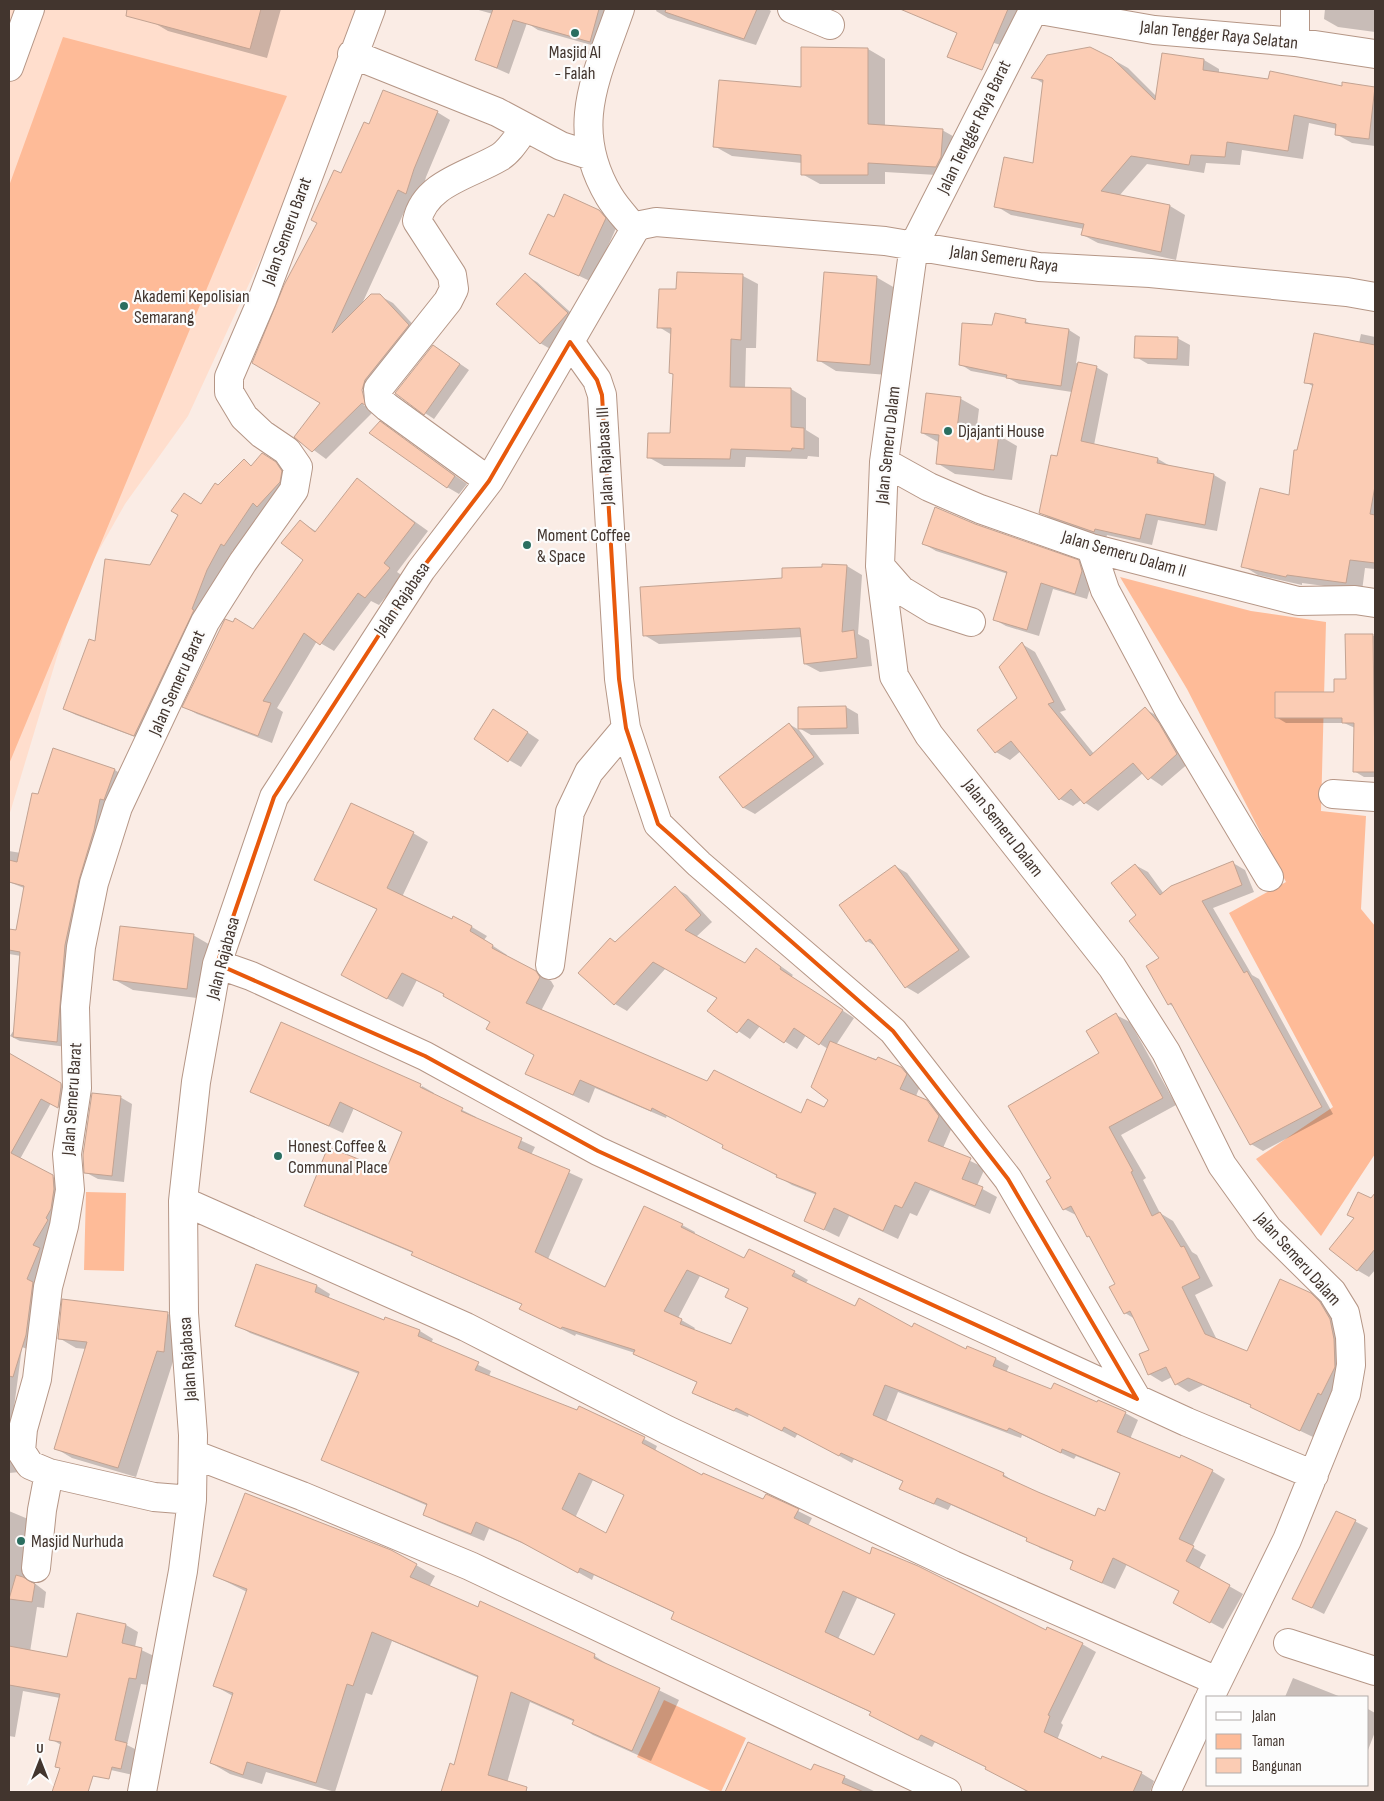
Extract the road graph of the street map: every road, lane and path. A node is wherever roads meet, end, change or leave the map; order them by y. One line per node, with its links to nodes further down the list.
1 (30, 9): 8 (street)
2 (371, 9): 10 (street, Jalan Semeru Barat)
3 (620, 9): 14 (street)
4 (792, 9): 7 (street)
5 (1034, 9): 9 (street, Jalan Tengger Raya Selatan); 16 (street, Jalan Tengger Raya Barat)
6 (1295, 9): 9 (street)
7 (830, 25)
8 (14, 38): 12 (street)
9 (1295, 42): 11 (street, Jalan Tengger Raya Selatan)
10 (352, 54): 13 (street); 34 (street, Jalan Semeru Barat)
11 (1375, 54)
12 (9, 67)
13 (525, 128): 14 (street); 20 (street)
14 (592, 156): 15 (street)
15 (635, 229): 16 (street, Jalan Semeru Raya); 18 (street, Jalan Rajabasa)
16 (914, 245): 17 (street, Jalan Semeru Raya); 19 (street, Jalan Semeru Dalam)
17 (1375, 297)
18 (570, 342): 20 (street, Jalan Rajabasa); 25 (street, Jalan Rajabasa III)
19 (884, 462): 21 (street, Jalan Semeru Dalam II); 22 (street, Jalan Semeru Dalam)
20 (489, 481): 29 (street, Jalan Rajabasa)
21 (1092, 548): 23 (street, Jalan Semeru Dalam II); 28 (street)
22 (880, 566): 24 (street); 35 (street, Jalan Semeru Dalam)
23 (1375, 603)
24 (971, 622)
25 (626, 728): 30 (street); 32 (street, Jalan Rajabasa III)
26 (1333, 794): 27 (street)
27 (1375, 797)
28 (1268, 877)
29 (217, 964): 31 (street, Jalan Rajabasa); 32 (street)
30 (550, 965)
31 (182, 1201): 33 (street, Jalan Rajabasa); 40 (street)
32 (1137, 1399): 35 (street)
33 (193, 1454): 36 (street, Jalan Rajabasa); 43 (street)
34 (49, 1473): 36 (street, Jalan Semeru Barat); 37 (street)
35 (1314, 1475): 40 (street, Jalan Semeru Dalam)
36 (192, 1500): 42 (street, Jalan Rajabasa)
37 (36, 1568)
38 (1288, 1643): 39 (street)
39 (1375, 1671)
40 (1211, 1693)
41 (1206, 1704): 44 (street, Jalan Semeru Dalam)
42 (142, 1792)
43 (947, 1792)
44 (1166, 1792)

